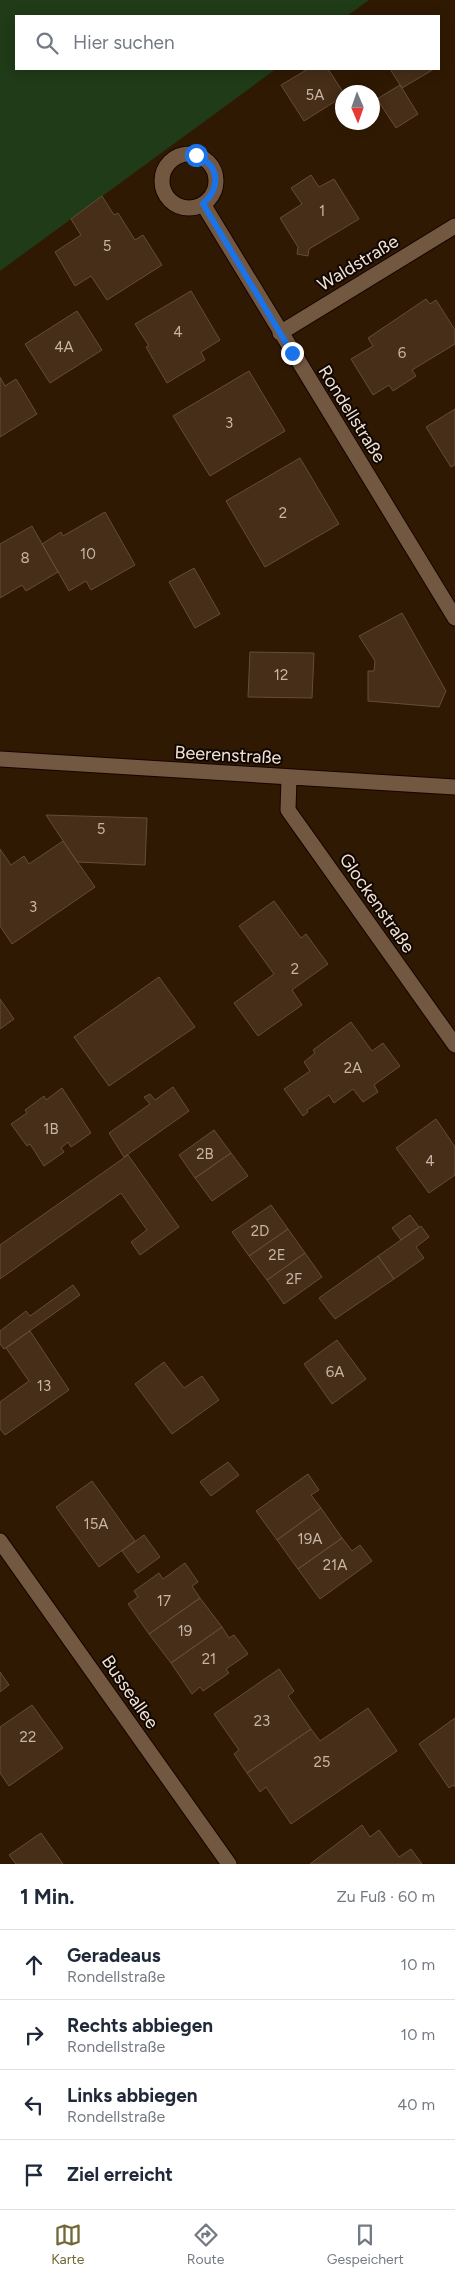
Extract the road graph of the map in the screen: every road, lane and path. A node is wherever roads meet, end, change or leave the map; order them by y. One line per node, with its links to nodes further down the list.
1 (203, 204): 3 (street, Rondellstraße)
2 (455, 226): 3 (street, Waldstraße)
3 (280, 333): 4 (street, Rondellstraße)
4 (455, 618)
5 (0, 759): 6 (street, Beerenstraße)
6 (289, 777): 7 (street, Beerenstraße); 8 (street, Glockenstraße)
7 (455, 787)
8 (455, 1045)
9 (0, 1541): 10 (street, Busseallee)
10 (229, 1864)

